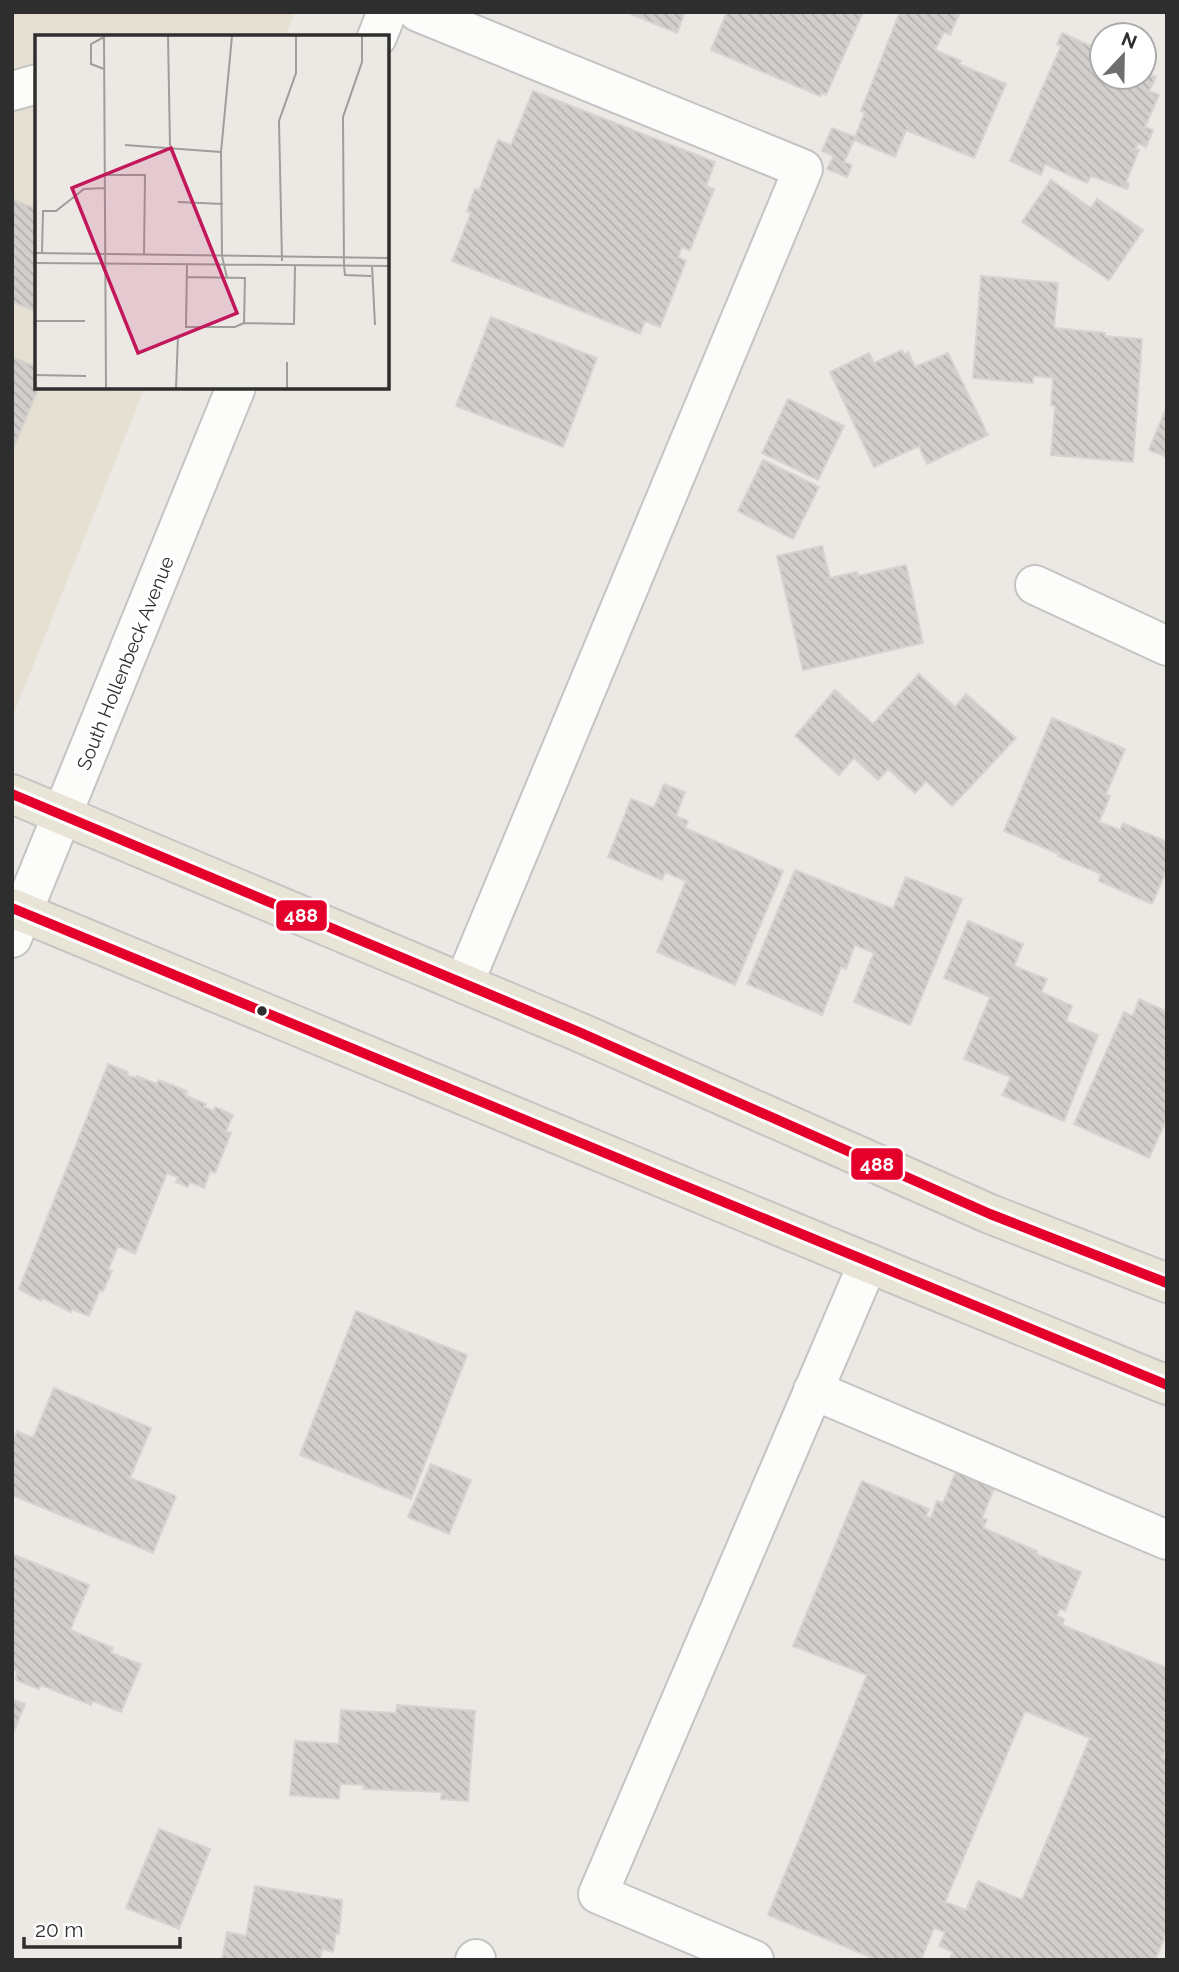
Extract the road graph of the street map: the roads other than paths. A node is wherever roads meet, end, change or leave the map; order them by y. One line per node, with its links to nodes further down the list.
1 (387, 12): 3 (street)
2 (418, 12): 12 (street)
3 (378, 35)
4 (35, 85): 5 (street)
5 (12, 91)
6 (236, 388): 10 (street, South Hollenbeck Avenue)
7 (1035, 585): 8 (street)
8 (1167, 646)
9 (12, 794): 10 (main road)
10 (63, 815): 11 (street, South Hollenbeck Avenue); 12 (main road)
11 (16, 920): 13 (main road)
12 (464, 983): 14 (main road)
13 (868, 1264): 15 (main road); 16 (street)
14 (1167, 1283)
15 (1167, 1385)
16 (813, 1390): 17 (street); 18 (street)
17 (1167, 1540)
18 (754, 1960)

